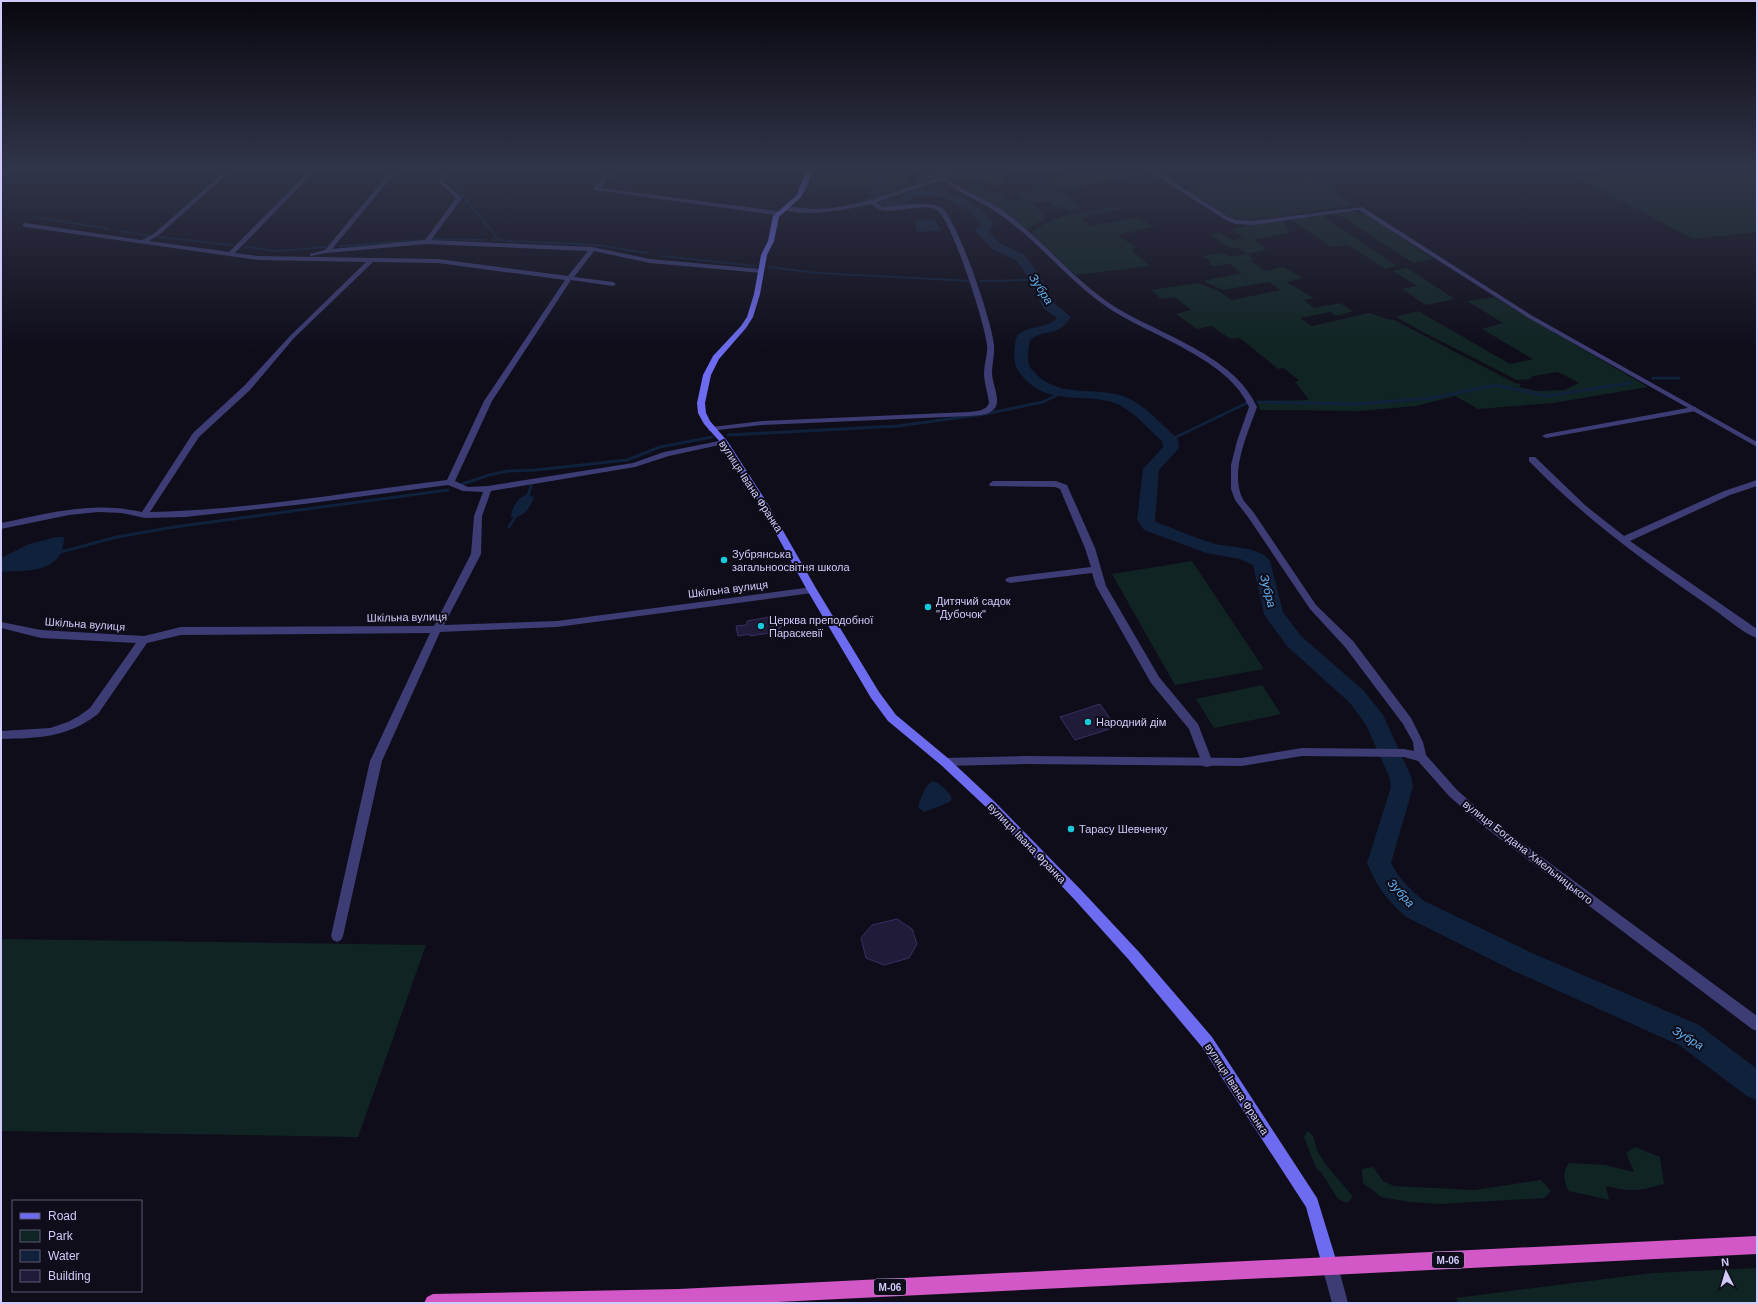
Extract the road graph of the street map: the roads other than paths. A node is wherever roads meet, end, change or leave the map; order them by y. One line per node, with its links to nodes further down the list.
1 (52, 229): 10 (street)
2 (163, 229): 10 (street)
3 (256, 229): 14 (street)
4 (345, 229): 13 (street)
5 (437, 229): 11 (street)
6 (773, 229): 17 (main road, вулиця Івана Франка)
7 (952, 229): 21 (street, вулиця Івана Франка)
8 (1019, 229): 41 (street, вулиця Богдана Хмельницького)
9 (1393, 229): 20 (street)
10 (142, 242): 14 (street)
11 (427, 242): 12 (street); 13 (street)
12 (592, 249): 17 (street); 18 (street)
13 (327, 251): 15 (street)
14 (230, 255): 15 (street)
15 (302, 259): 16 (street)
16 (371, 260): 18 (street); 30 (street)
17 (761, 271): 21 (main road, вулиця Івана Франка)
18 (569, 279): 19 (street); 26 (street)
19 (613, 284)
20 (1693, 409): 22 (street); 24 (street)
21 (712, 429): 23 (main road, вулиця Івана Франка)
22 (1546, 436)
23 (724, 442): 29 (street); 35 (main road, вулиця Івана Франка)
24 (1757, 445)
25 (1532, 459): 32 (street)
26 (450, 482): 29 (street); 30 (street)
27 (1757, 483): 32 (street)
28 (993, 484): 33 (street)
29 (488, 489): 37 (street)
30 (145, 515): 31 (street)
31 (1, 526)
32 (1624, 540): 38 (street)
33 (1096, 569): 34 (street); 43 (street)
34 (1010, 580)
35 (812, 590): 37 (street, Шкільна вулиця); 42 (main road, вулиця Івана Франка)
36 (1, 625): 39 (street, Шкільна вулиця)
37 (437, 629): 39 (street, Шкільна вулиця); 44 (street)
38 (1757, 634)
39 (144, 640): 40 (street)
40 (1, 735)
41 (1420, 757): 43 (street); 45 (street, вулиця Богдана Хмельницького)
42 (945, 762): 43 (street); 47 (main road, вулиця Івана Франка)
43 (1207, 763)
44 (337, 936)
45 (1757, 1024)
46 (1757, 1245): 47 (highway, М-06)
47 (1330, 1266): 48 (highway, М-06); 49 (street)
48 (432, 1303)
49 (1340, 1303)

